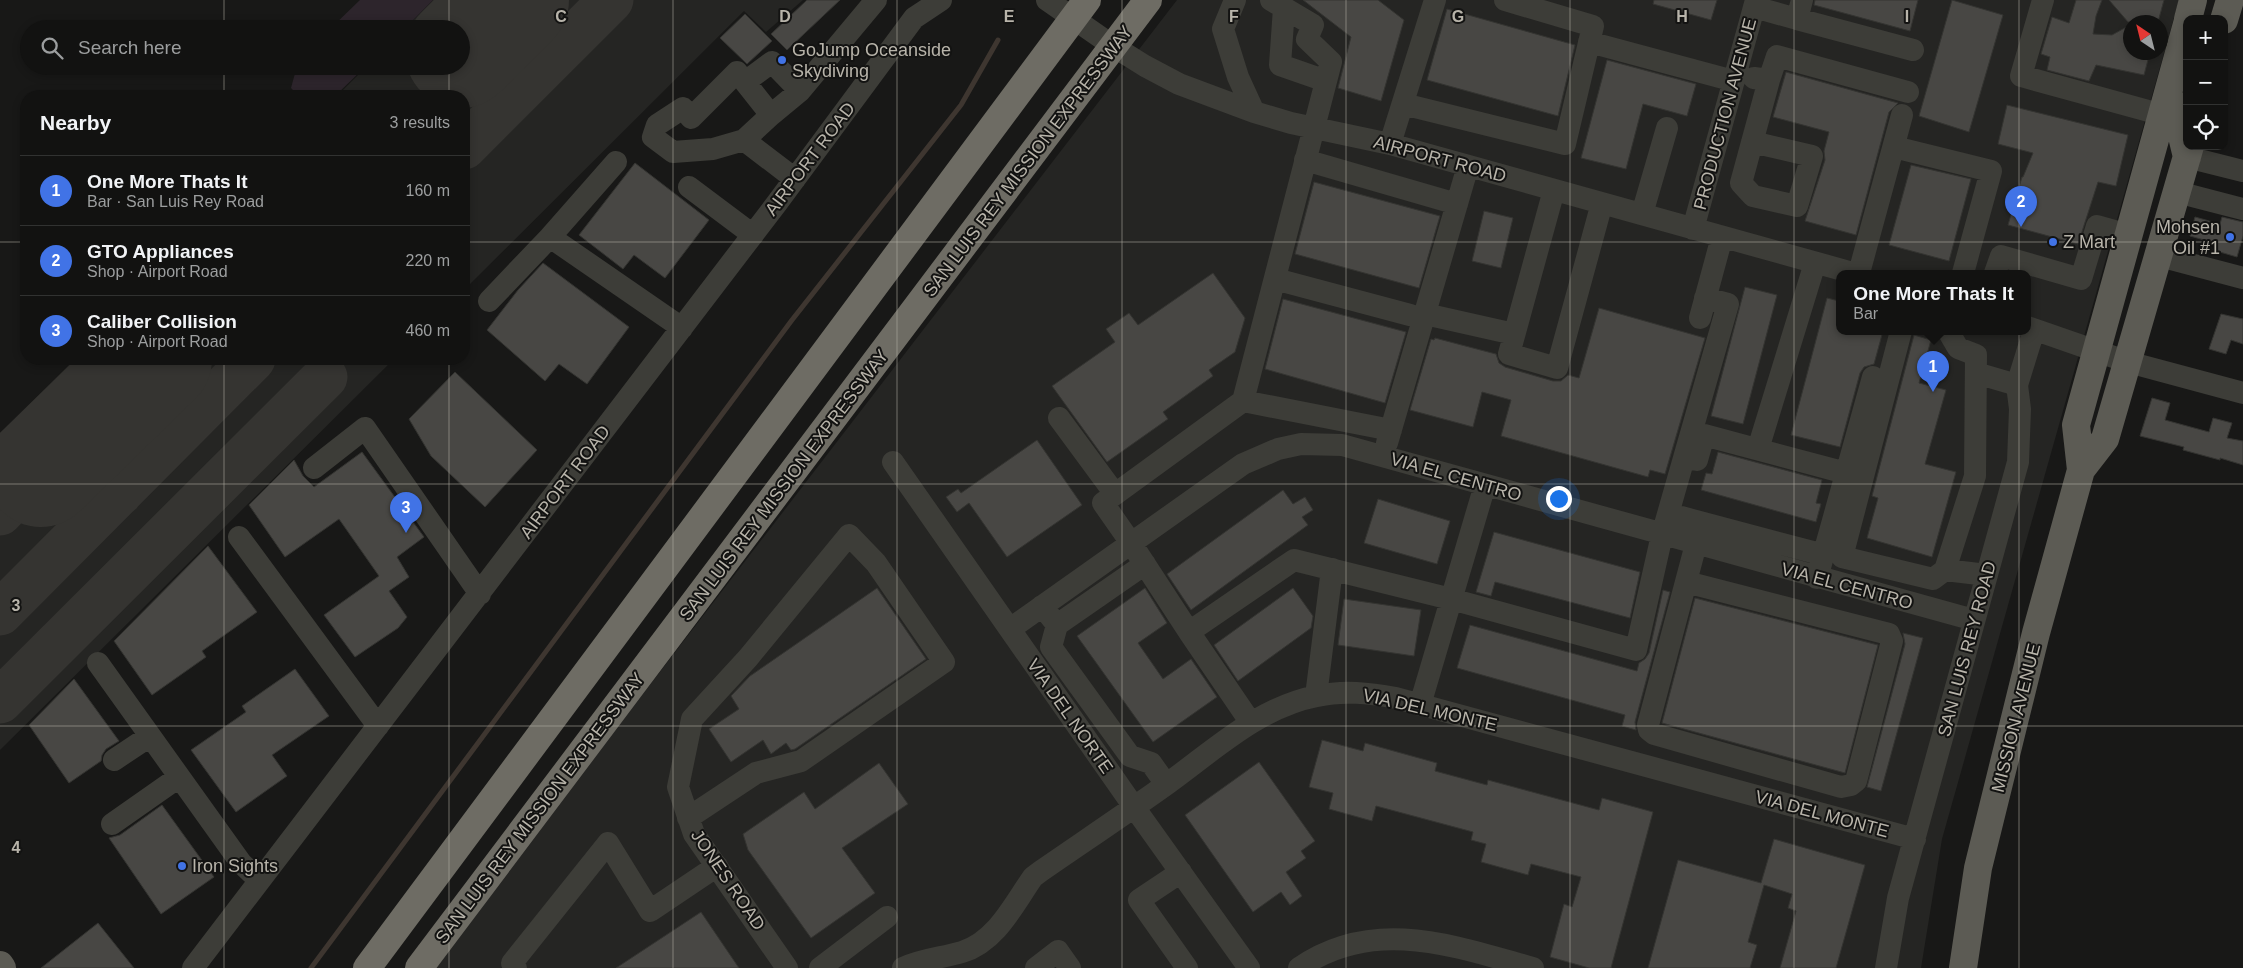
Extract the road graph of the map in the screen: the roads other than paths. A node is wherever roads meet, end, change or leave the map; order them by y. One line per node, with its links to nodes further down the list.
1 (876, 0): 27 (street)
2 (941, 0): 48 (street, AIRPORT ROAD)
3 (1046, 0): 14 (street, AIRPORT ROAD)
4 (1148, 0): 20 (highway, SAN LUIS REY MISSION EXPRESSWAY)
5 (1234, 0): 31 (street)
6 (1434, 0): 29 (street)
7 (1505, 0): 19 (street)
8 (2043, 0): 30 (street)
9 (2193, 0): 16 (main road)
10 (2215, 0): 17 (main road)
11 (2230, 0): 18 (main road)
12 (1278, 4): 25 (street); 25 (street)
13 (1755, 4): 15 (street); 23 (street, PRODUCTION AVENUE)
14 (1081, 9): 20 (street, AIRPORT ROAD); 137 (highway)
15 (1800, 10): 21 (street)
16 (2189, 15)
17 (2211, 15)
18 (2226, 15)
19 (1589, 42): 23 (street); 29 (street)
20 (1113, 46): 31 (street, AIRPORT ROAD); 138 (highway, SAN LUIS REY MISSION EXPRESSWAY)
21 (1913, 50)
22 (2183, 53): 30 (main road, MISSION AVENUE)
23 (1735, 78): 24 (street); 47 (street, PRODUCTION AVENUE)
24 (1769, 80): 28 (street); 38 (street)
25 (1326, 81): 35 (street)
26 (745, 82): 27 (street); 32 (street); 34 (street)
27 (800, 91): 32 (street)
28 (1908, 92)
29 (1402, 104): 39 (street)
30 (2175, 111): 42 (main road); 59 (main road, MISSION AVENUE)
31 (1254, 112): 35 (street, AIRPORT ROAD)
32 (772, 115): 37 (street)
33 (1902, 115): 40 (street)
34 (691, 118): 41 (street); 41 (street)
35 (1314, 126): 39 (street, AIRPORT ROAD); 43 (street)
36 (1667, 128): 56 (street)
37 (744, 140): 41 (street); 48 (street)
38 (1752, 142): 49 (street); 49 (street)
39 (1390, 144): 45 (street, AIRPORT ROAD)
40 (1894, 147): 65 (street); 66 (street)
41 (713, 149)
42 (2189, 151): 46 (street); 52 (main road, MISSION AVENUE)
43 (1305, 160): 54 (street); 69 (street)
44 (616, 162): 60 (street)
45 (1468, 166): 51 (street, AIRPORT ROAD); 54 (street)
46 (2243, 171)
47 (1708, 173): 49 (street); 57 (street, PRODUCTION AVENUE)
48 (795, 179): 58 (street, AIRPORT ROAD)
49 (1741, 183)
50 (689, 187): 58 (street)
51 (1554, 190): 53 (street, AIRPORT ROAD); 74 (street)
52 (2177, 192): 55 (street); 62 (main road, MISSION AVENUE)
53 (1602, 203): 56 (street, AIRPORT ROAD); 74 (street)
54 (1457, 204): 71 (street)
55 (2243, 209)
56 (1642, 214): 57 (street, AIRPORT ROAD)
57 (1693, 229): 61 (street, AIRPORT ROAD)
58 (753, 235): 72 (street, AIRPORT ROAD)
59 (2129, 235): 67 (street); 79 (main road, MISSION AVENUE)
60 (550, 237): 70 (street); 72 (street)
61 (1722, 237): 63 (street, AIRPORT ROAD); 99 (street)
62 (2160, 256): 68 (street); 80 (main road, MISSION AVENUE)
63 (1815, 262): 64 (street, AIRPORT ROAD); 87 (street)
64 (1843, 270)
65 (1860, 270)
66 (1964, 270)
67 (1996, 270)
68 (2243, 278)
69 (1275, 279): 71 (street); 84 (street)
70 (489, 301)
71 (1418, 315): 74 (street); 86 (street)
72 (682, 328): 109 (street, AIRPORT ROAD)
73 (2031, 328): 79 (street)
74 (1514, 334)
75 (1885, 335): 92 (street)
76 (1900, 335): 101 (street)
77 (1950, 335): 81 (street)
78 (2029, 335): 82 (street, SAN LUIS REY ROAD)
79 (2096, 351): 80 (street); 91 (main road, MISSION AVENUE)
80 (2128, 362): 83 (street); 91 (main road, MISSION AVENUE)
81 (1976, 374): 82 (street); 93 (street)
82 (2017, 386): 94 (street, SAN LUIS REY ROAD)
83 (2243, 393)
84 (1243, 401): 86 (street); 96 (street)
85 (1059, 418): 96 (street)
86 (1391, 430): 88 (street)
87 (1758, 449): 92 (street); 97 (street)
88 (1384, 456): 95 (street, VIA EL CENTRO); 100 (street, VIA EL CENTRO)
89 (893, 462): 115 (street, VIA DEL NORTE)
90 (314, 468): 109 (street)
91 (2081, 470): 150 (main road, MISSION AVENUE)
92 (1846, 473): 101 (street)
93 (1975, 476): 94 (street); 104 (street)
94 (2012, 483): 105 (street, SAN LUIS REY ROAD)
95 (1485, 485): 99 (street, VIA EL CENTRO); 110 (street)
96 (1115, 494): 100 (street)
97 (1681, 517): 99 (street); 101 (street)
98 (239, 537): 121 (street)
99 (1677, 539): 107 (street, VIA EL CENTRO); 108 (street); 110 (street)
100 (1131, 543): 102 (street); 112 (street, VIA EL CENTRO)
101 (1833, 556): 106 (street); 107 (street)
102 (1145, 564): 114 (street); 116 (street)
103 (1332, 569): 110 (street); 116 (street); 118 (street)
104 (1945, 570): 105 (street); 106 (street)
105 (1987, 575): 113 (street, SAN LUIS REY ROAD)
106 (1924, 577): 111 (street)
107 (1827, 580): 111 (street, VIA EL CENTRO)
108 (1686, 582): 108 (street)
109 (480, 594): 121 (street, AIRPORT ROAD)
110 (1451, 599): 119 (street)
111 (1916, 604): 113 (street, VIA EL CENTRO)
112 (1042, 606): 114 (street); 115 (street, VIA EL CENTRO)
113 (1974, 620): 129 (street, SAN LUIS REY ROAD)
114 (1057, 626): 125 (street)
115 (1010, 629): 126 (street, VIA DEL NORTE)
116 (1188, 632): 120 (street)
117 (98, 663): 122 (street)
118 (1316, 696): 119 (street, VIA DEL MONTE); 120 (street, VIA DEL MONTE)
119 (1420, 705): 129 (street, VIA DEL MONTE)
120 (1251, 723): 125 (street, VIA DEL MONTE)
121 (378, 726): 132 (street, AIRPORT ROAD)
122 (150, 736): 123 (street); 124 (street)
123 (114, 760)
124 (179, 776): 128 (street); 132 (street)
125 (1166, 784): 126 (street, VIA DEL MONTE)
126 (1134, 807): 131 (street, VIA DEL NORTE); 142 (street, VIA DEL MONTE)
127 (688, 818): 127 (street, JONES ROAD); 130 (street, JONES ROAD)
128 (112, 824)
129 (1915, 839): 149 (street, SAN LUIS REY ROAD)
130 (717, 866): 139 (street); 140 (street, JONES ROAD)
131 (1181, 872): 145 (street); 146 (street, VIA DEL NORTE)
132 (259, 880): 136 (street, AIRPORT ROAD)
133 (887, 917): 141 (street)
134 (0, 965): 135 (main road)
135 (2, 968)
136 (193, 968)
137 (367, 968)
138 (419, 968)
139 (516, 968)
140 (788, 968)
141 (820, 968)
142 (903, 968)
143 (1036, 968): 144 (street)
144 (1070, 968)
145 (1187, 968)
146 (1249, 968)
147 (1299, 968): 148 (street)
148 (1533, 968)
149 (1886, 968)
150 (1963, 968)

